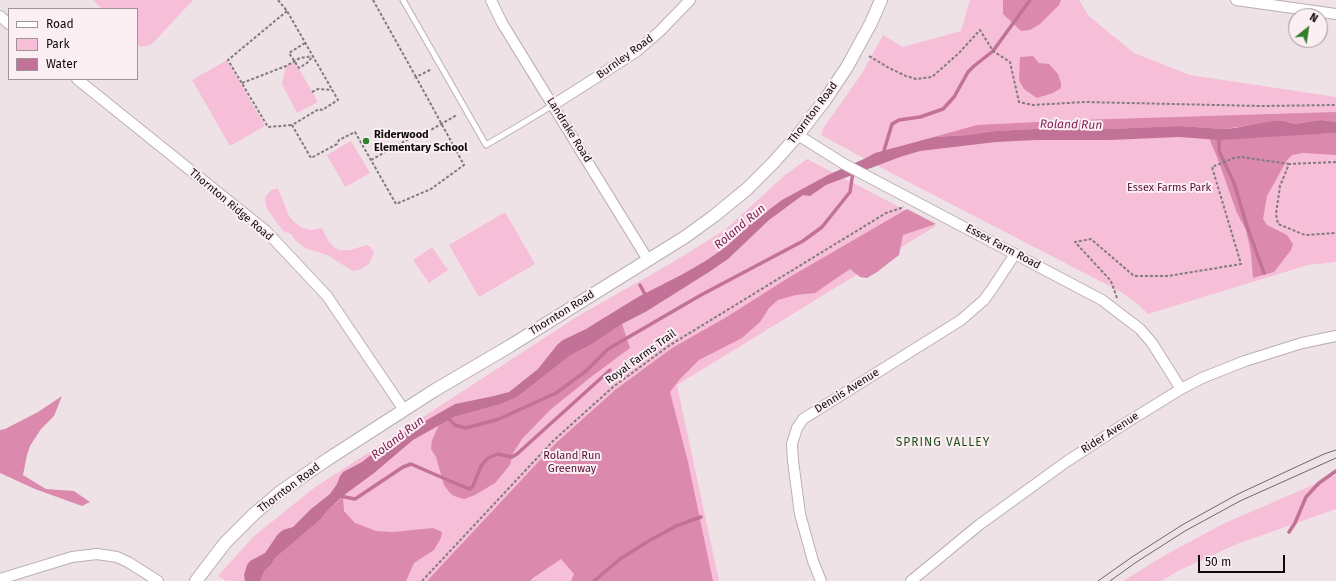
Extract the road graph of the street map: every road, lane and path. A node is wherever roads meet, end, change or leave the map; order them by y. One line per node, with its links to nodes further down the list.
1 (278, 0): 8 (path)
2 (373, 0): 17 (path)
3 (403, 0): 22 (lane)
4 (491, 0): 22 (street, Landrake Road)
5 (690, 0): 22 (street, Burnley Road)
6 (881, 0): 28 (street, Thornton Road)
7 (1236, 0): 9 (street)
8 (287, 12): 12 (path); 19 (path)
9 (1336, 14)
10 (0, 16): 11 (street)
11 (8, 23)
12 (305, 43): 13 (path); 15 (path)
13 (313, 56): 15 (path); 15 (path); 20 (path)
14 (869, 56): 23 (path)
15 (295, 62): 19 (path)
16 (432, 69): 17 (path)
17 (415, 78): 25 (path)
18 (78, 80): 40 (street, Thornton Ridge Road)
19 (242, 83): 26 (path)
20 (332, 90): 21 (path); 26 (path)
21 (312, 92)
22 (553, 105): 36 (street, Landrake Road)
23 (1336, 105)
24 (457, 115): 25 (path)
25 (442, 124): 27 (path); 30 (path)
26 (292, 125): 30 (path)
27 (427, 132)
28 (798, 135): 33 (street, Essex Farm Road); 36 (street, Thornton Road)
29 (418, 138): 30 (path)
30 (371, 160)
31 (1336, 162): 32 (path)
32 (1290, 164): 34 (path); 37 (path)
33 (910, 199): 35 (street, Essex Farm Road); 45 (path, Royal Farms Trail)
34 (1336, 233)
35 (1015, 254): 37 (street, Essex Farm Road); 46 (street, Dennis Avenue)
36 (648, 260): 40 (street, Thornton Road)
37 (1119, 311): 39 (street, Essex Farm Road)
38 (1336, 336): 39 (street, Rider Avenue)
39 (1181, 389): 47 (street, Rider Avenue)
40 (404, 410): 44 (street, Thornton Road)
41 (14, 578): 42 (street); 43 (street)
42 (0, 579)
43 (158, 581)
44 (196, 581)
45 (422, 581)
46 (821, 581)
47 (911, 581)

